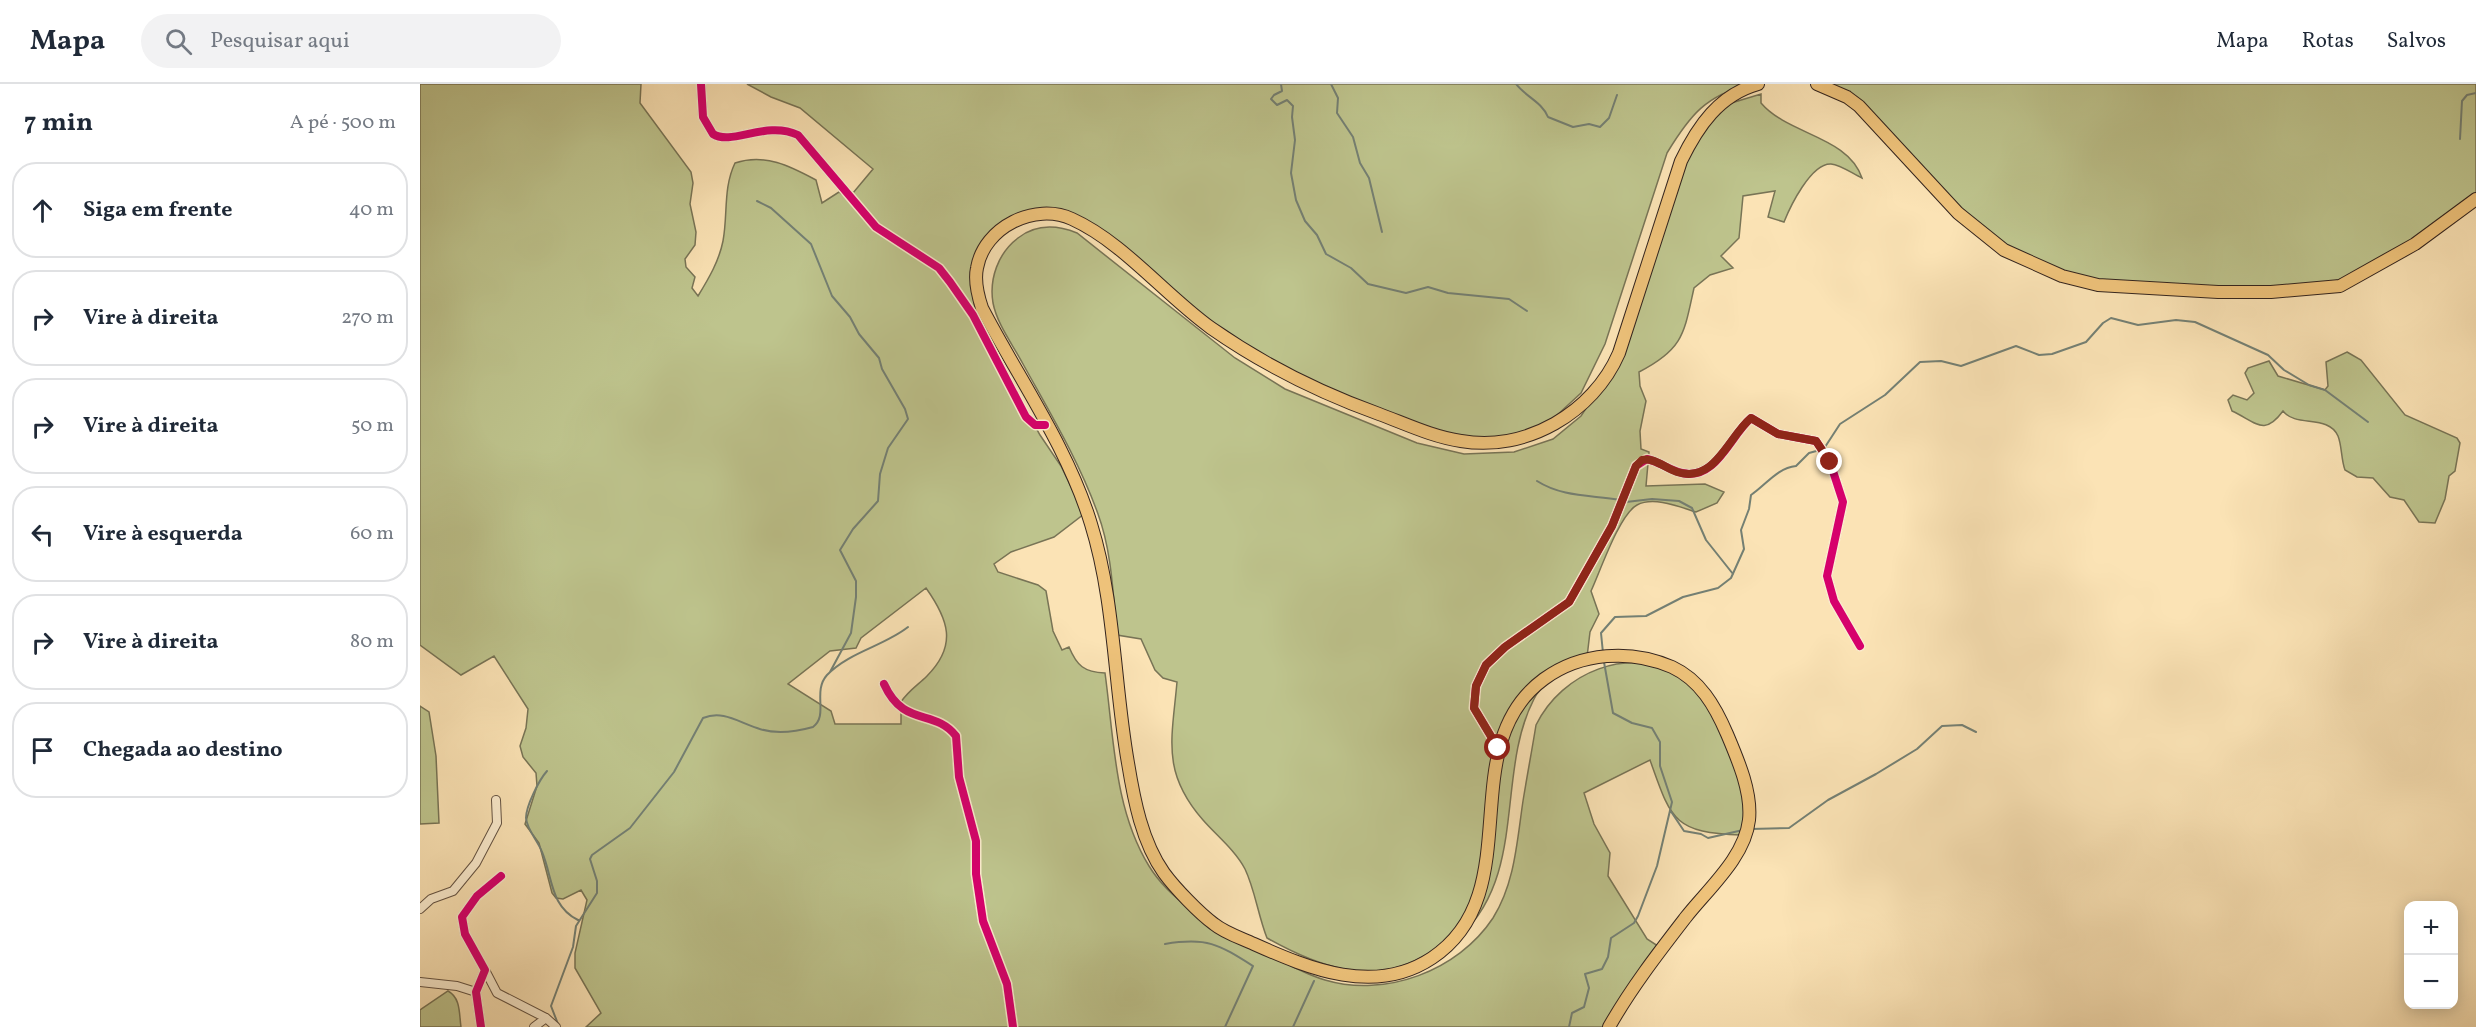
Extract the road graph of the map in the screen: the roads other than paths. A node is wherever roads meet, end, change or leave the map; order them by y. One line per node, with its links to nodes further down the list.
1 (701, 84): 5 (street)
2 (1758, 84): 5 (highway)
3 (1817, 84): 4 (highway)
4 (2476, 199)
5 (1046, 424): 8 (highway)
6 (1860, 646): 8 (street)
7 (884, 684): 19 (street)
8 (1498, 748): 20 (highway)
9 (496, 800): 11 (street)
10 (501, 876): 12 (street)
11 (420, 909)
12 (485, 970): 14 (street); 15 (street)
13 (420, 982): 14 (street)
14 (476, 992): 16 (street)
15 (546, 1018): 17 (street); 18 (street)
16 (481, 1027)
17 (534, 1027)
18 (556, 1027)
19 (1013, 1027)
20 (1609, 1027)

